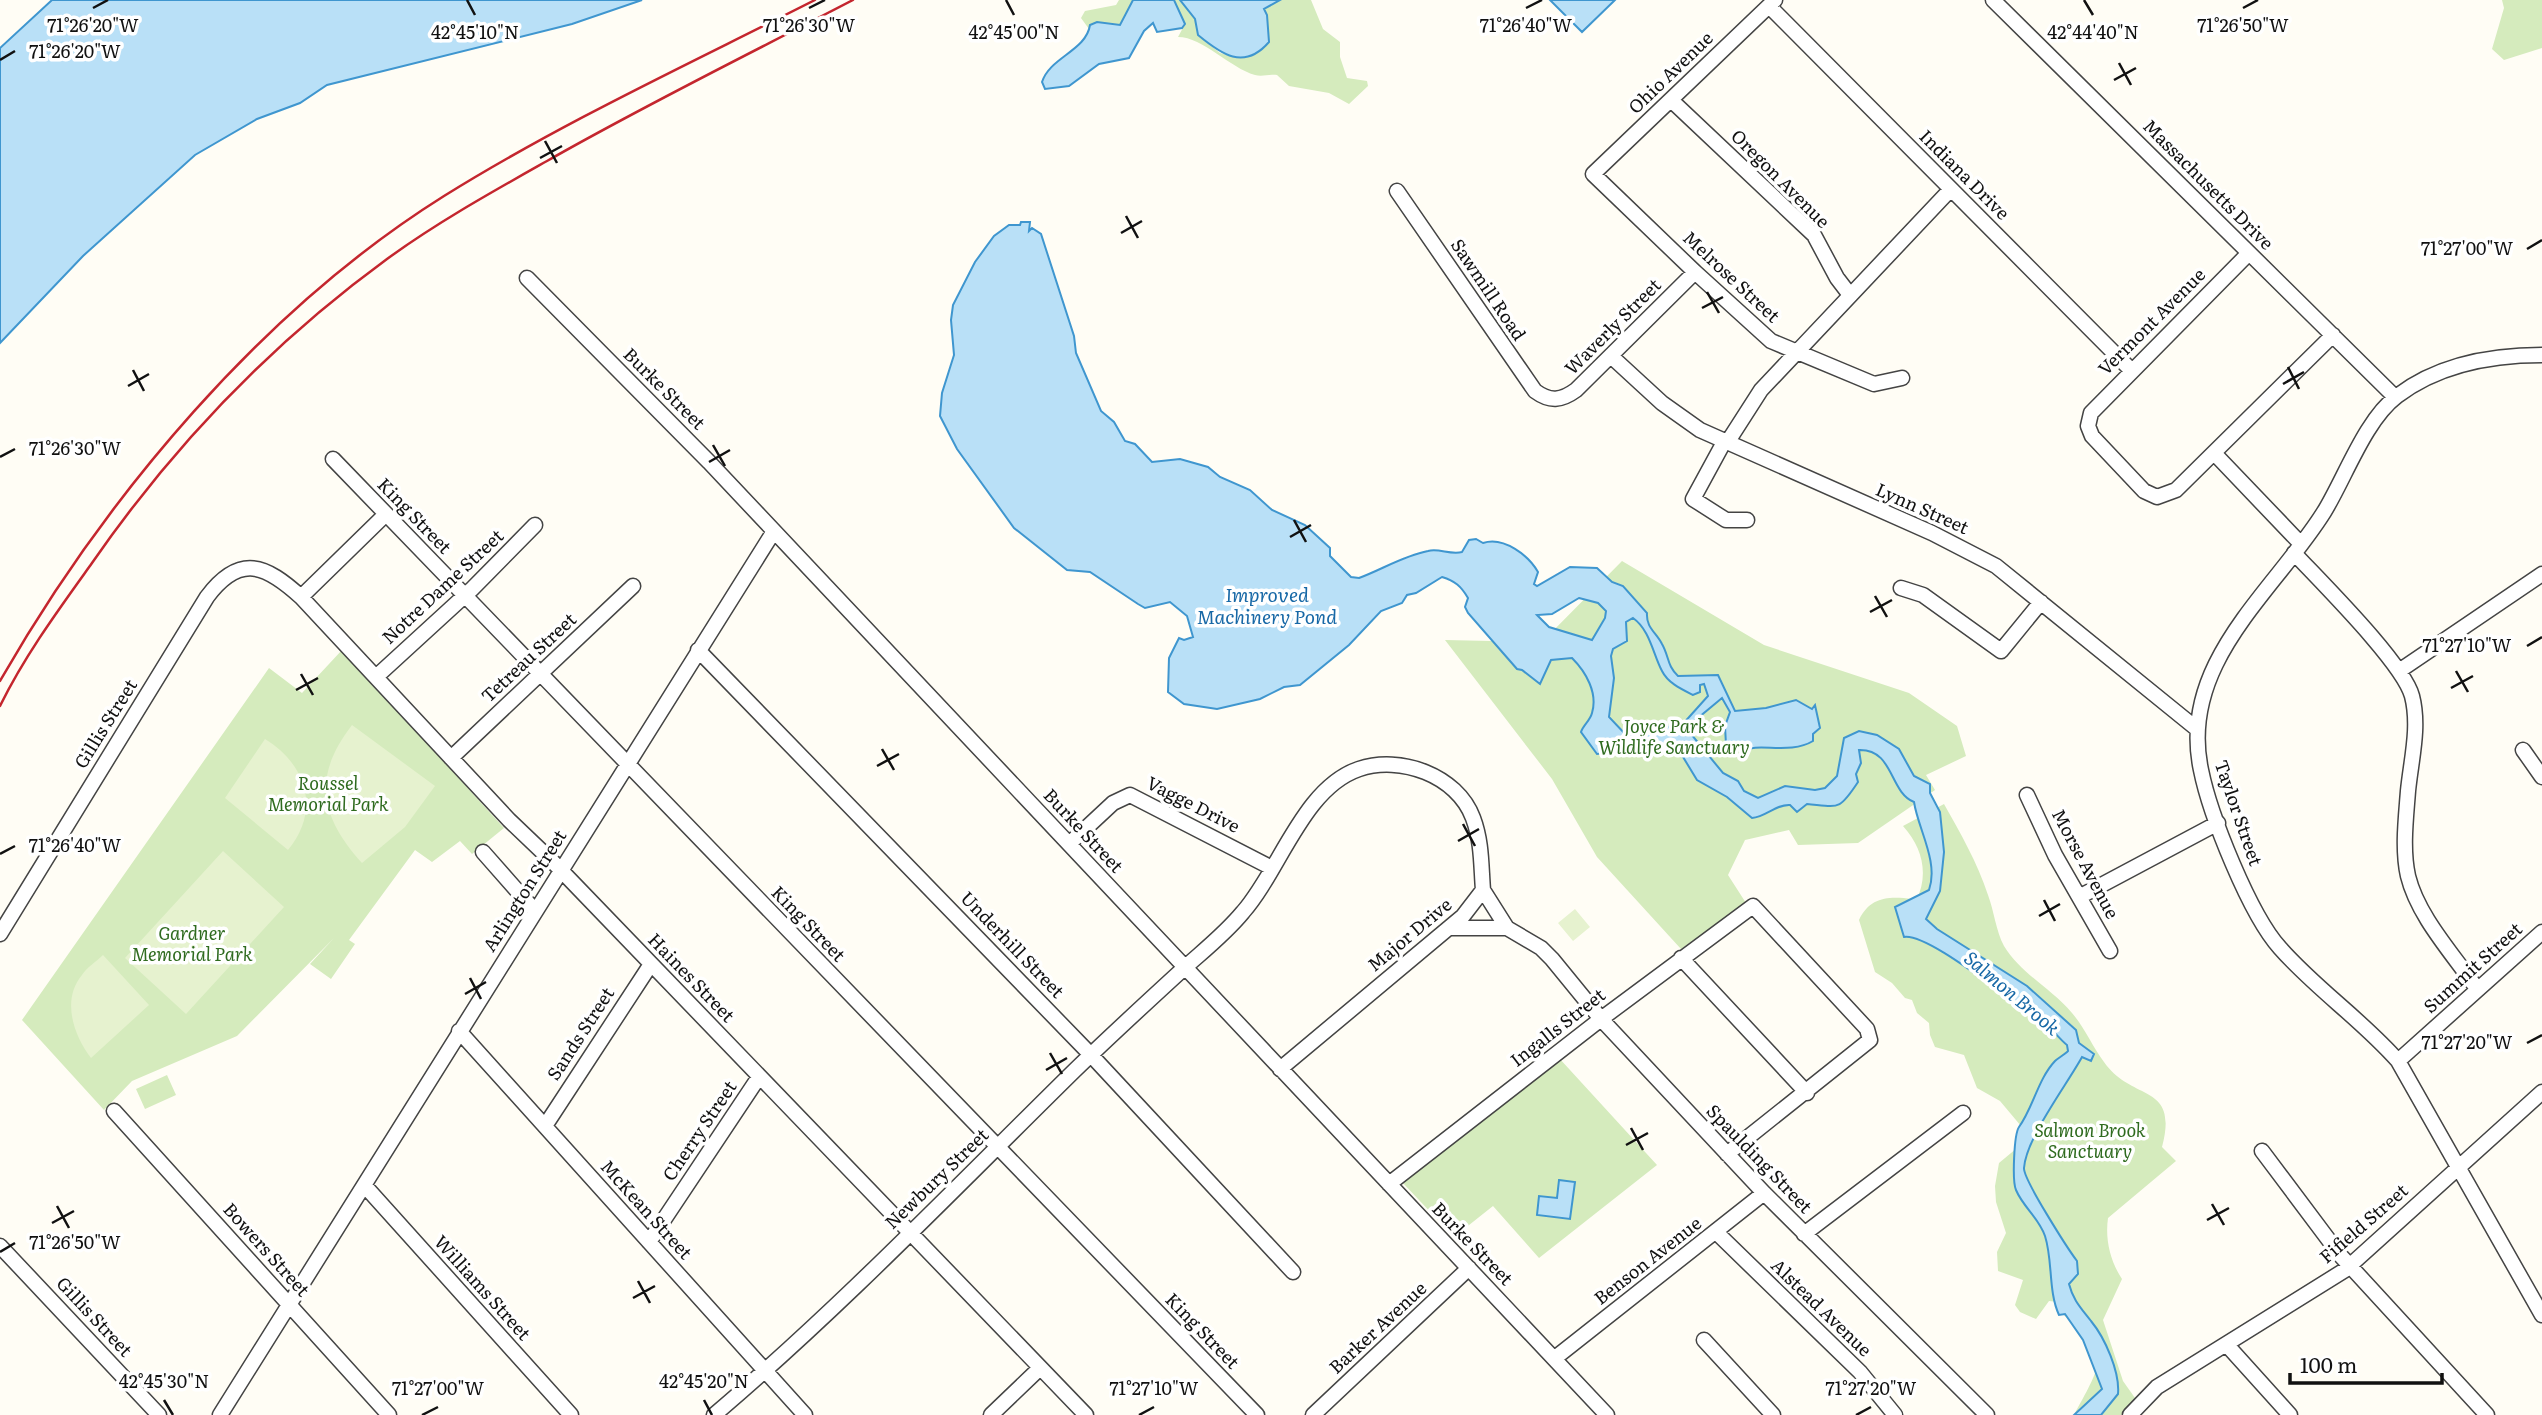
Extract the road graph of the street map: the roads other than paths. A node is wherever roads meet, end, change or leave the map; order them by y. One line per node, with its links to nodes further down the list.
1 (1993, 0): 7 (street, Massachusetts Drive)
2 (1772, 3): 3 (street, Ohio Avenue); 5 (street, Indiana Drive)
3 (1671, 100): 4 (street, Ohio Avenue); 10 (street, Oregon Avenue)
4 (1593, 174): 8 (street, Melrose Street)
5 (1951, 189): 10 (street); 15 (street, Indiana Drive)
6 (1397, 191): 18 (street, Sawmill Road)
7 (2249, 253): 11 (street, Massachusetts Drive); 15 (street, Vermont Avenue)
8 (1695, 272): 12 (street, Melrose Street); 14 (street, Waverly Street)
9 (527, 278): 25 (street, Burke Street)
10 (1850, 295): 12 (street)
11 (2333, 335): 17 (street, Massachusetts Drive); 20 (street)
12 (1796, 351): 16 (street, Melrose Street); 19 (street)
13 (2542, 355): 17 (street, Taylor Street)
14 (1612, 357): 18 (street, Waverly Street); 19 (street, Lynn Street)
15 (2131, 370): 20 (street, Vermont Avenue)
16 (1902, 379)
17 (2395, 397): 26 (street, Taylor Street)
18 (1554, 400)
19 (1725, 442): 23 (street); 33 (street, Lynn Street)
20 (2214, 453): 26 (street)
21 (332, 459): 22 (street, King Street)
22 (386, 514): 31 (street, King Street); 32 (street)
23 (1747, 520)
24 (536, 525): 31 (street, Notre Dame Street)
25 (774, 531): 34 (street, Arlington Street); 45 (street, Burke Street)
26 (2298, 548): 35 (street); 38 (street, Taylor Street)
27 (268, 570): 32 (street, Haines Street); 55 (street, Gillis Street)
28 (2542, 573): 35 (street)
29 (633, 586): 36 (street, Tetreau Street)
30 (1901, 588): 33 (street)
31 (464, 595): 36 (street, King Street); 37 (street, Notre Dame Street)
32 (301, 597): 37 (street, Haines Street)
33 (2042, 602): 38 (street, Lynn Street)
34 (698, 650): 41 (street, Arlington Street); 63 (street, Underhill Street)
35 (2399, 671): 60 (street)
36 (540, 673): 40 (street, Tetreau Street); 41 (street, King Street)
37 (377, 676): 40 (street, Haines Street)
38 (2197, 729): 44 (street, Taylor Street)
39 (2523, 750): 42 (street)
40 (451, 758): 48 (street, Haines Street)
41 (627, 764): 48 (street, Arlington Street); 72 (street, King Street)
42 (2542, 777)
43 (2027, 795): 50 (street, Morse Avenue)
44 (2218, 822): 50 (street); 64 (street, Taylor Street)
45 (1069, 844): 47 (street, Vagge Drive); 59 (street, Burke Street)
46 (483, 852): 51 (street)
47 (1272, 868): 49 (street); 59 (street)
48 (561, 870): 51 (street, Arlington Street); 58 (street, Haines Street)
49 (1483, 890): 52 (street, Major Drive); 53 (street, Spaulding Street)
50 (2079, 897): 56 (street, Morse Avenue)
51 (535, 911): 62 (street, Arlington Street)
52 (1449, 928): 53 (street); 65 (street, Major Drive)
53 (1507, 928): 61 (street, Spaulding Street)
54 (2542, 932): 60 (street, Summit Street)
55 (0, 934)
56 (2110, 951)
57 (1681, 958): 61 (street, Ingalls Street); 68 (street); 68 (street, Ingalls Street)
58 (650, 964): 66 (street, Haines Street); 71 (street, Sands Street)
59 (1185, 967): 63 (street, Newbury Street); 65 (street, Burke Street)
60 (2477, 989): 64 (street, Summit Street)
61 (1601, 1019): 74 (street, Spaulding Street); 76 (street, Ingalls Street)
62 (459, 1031): 71 (street, McKean Street); 77 (street, Arlington Street)
63 (1091, 1055): 72 (street, Newbury Street); 86 (street, Underhill Street)
64 (2398, 1061): 75 (street, Taylor Street)
65 (1280, 1069): 76 (street, Burke Street)
66 (760, 1077): 79 (street, Haines Street); 82 (street, Cherry Street)
67 (2542, 1092): 75 (street, Fifield Street)
68 (1807, 1093): 74 (street)
69 (114, 1111): 87 (street, Bowers Street)
70 (1963, 1113): 81 (street)
71 (545, 1126): 82 (street, McKean Street)
72 (998, 1148): 79 (street, Newbury Street); 102 (street, King Street)
73 (2262, 1151): 84 (street)
74 (1727, 1154): 78 (street, Spaulding Street)
75 (2457, 1166): 84 (street, Fifield Street); 88 (street, Taylor Street)
76 (1389, 1184): 85 (street, Burke Street)
77 (365, 1186): 87 (street, Arlington Street); 97 (street, Williams Street)
78 (1764, 1194): 80 (street, Benson Avenue); 81 (street, Spaulding Street)
79 (909, 1232): 92 (street, Haines Street); 93 (street, Newbury Street)
80 (1716, 1232): 91 (street, Benson Avenue); 106 (street, Alstead Avenue)
81 (1804, 1234): 107 (street, Spaulding Street)
82 (649, 1242): 93 (street, McKean Street)
83 (0, 1246): 94 (street, Gillis Street)
84 (2350, 1266): 90 (street, Fifield Street); 110 (street)
85 (1469, 1268): 91 (street, Burke Street); 103 (street, Barker Avenue)
86 (1293, 1272)
87 (289, 1305): 95 (street, Arlington Street); 96 (street, Bowers Street)
88 (2542, 1315)
89 (1704, 1340): 105 (street)
90 (2226, 1345): 108 (street, Fifield Street); 109 (street)
91 (1555, 1358): 104 (street, Burke Street)
92 (1040, 1368): 100 (street); 101 (street, Haines Street)
93 (765, 1371): 98 (street, Newbury Street); 99 (street, McKean Street)
94 (159, 1415)
95 (220, 1415)
96 (389, 1415)
97 (571, 1415)
98 (714, 1415)
99 (805, 1415)
100 (991, 1415)
101 (1086, 1415)
102 (1256, 1415)
103 (1313, 1415)
104 (1607, 1415)
105 (1773, 1415)
106 (1895, 1415)
107 (1987, 1415)
108 (2130, 1415)
109 (2290, 1415)
110 (2487, 1415)

